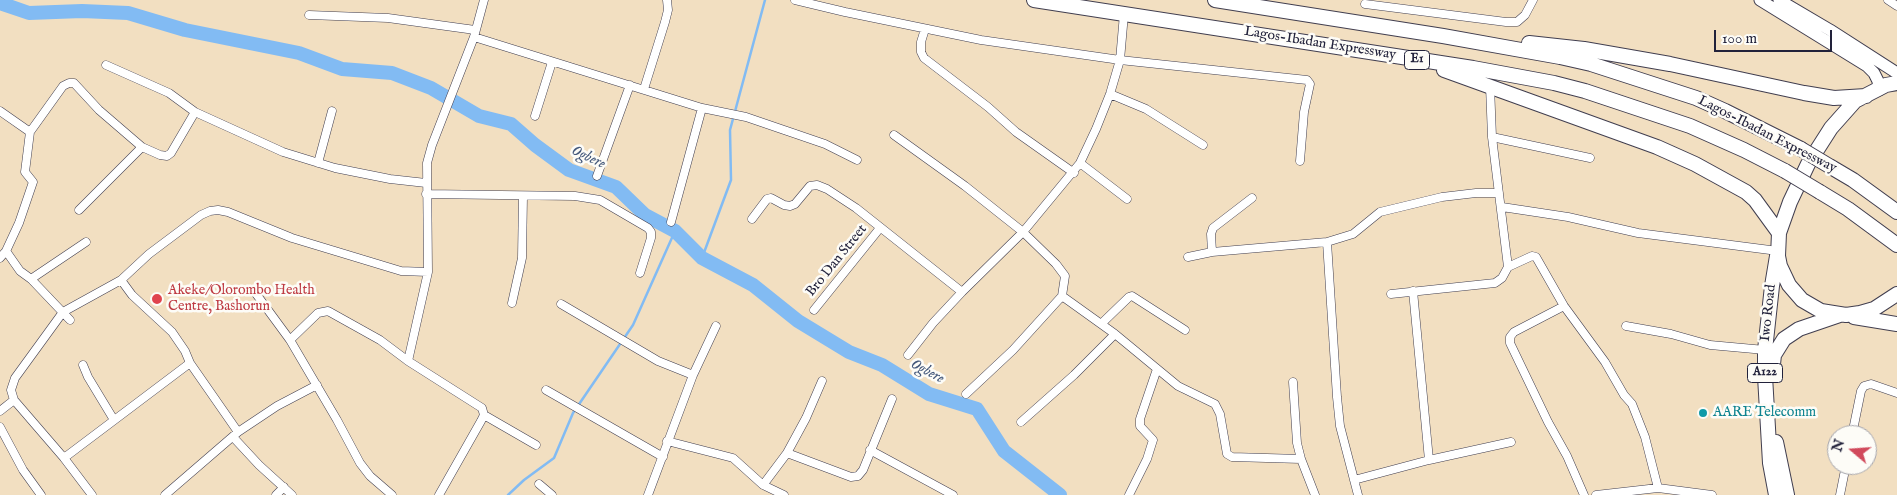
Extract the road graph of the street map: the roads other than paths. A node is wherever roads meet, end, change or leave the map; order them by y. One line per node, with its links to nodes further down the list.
1 (484, 0): 15 (street)
2 (667, 0): 25 (street)
3 (795, 0): 14 (street)
4 (1034, 0): 12 (highway, Lagos-Ibadan Expressway / E1)
5 (1215, 0): 16 (highway, Lagos-Ibadan Expressway / E1)
6 (1533, 0): 10 (street)
7 (1760, 0): 26 (main road)
8 (1780, 0): 21 (main road)
9 (1888, 0): 11 (street)
10 (1364, 4)
11 (1897, 6)
12 (1124, 14): 17 (street); 19 (highway, Lagos-Ibadan Expressway / E1)
13 (309, 15): 15 (street)
14 (925, 28): 17 (street); 44 (street)
15 (475, 34): 18 (street); 46 (street)
16 (1443, 36): 28 (highway); 54 (highway, Lagos-Ibadan Expressway / E1, bridge)
17 (1120, 60): 27 (street); 41 (street)
18 (552, 62): 23 (street); 33 (street)
19 (1429, 62): 24 (highway); 62 (highway, Lagos-Ibadan Expressway / E1, bridge)
20 (106, 66): 32 (street)
21 (1897, 73)
22 (1897, 83): 26 (highway, A122)
23 (630, 85): 25 (street); 45 (street)
24 (1490, 86): 36 (street); 59 (highway)
25 (644, 89): 29 (street)
26 (1879, 90): 28 (highway, A122)
27 (1110, 94): 37 (street); 43 (street)
28 (1866, 96): 59 (highway, A122)
29 (702, 108): 40 (street); 56 (street)
30 (0, 111): 34 (street)
31 (332, 111): 42 (street)
32 (195, 112): 38 (street); 42 (street)
33 (535, 116)
34 (30, 132): 38 (street); 63 (street)
35 (894, 135): 58 (street)
36 (1492, 137): 39 (street); 47 (street)
37 (1203, 145)
38 (142, 147): 53 (street)
39 (1590, 158)
40 (857, 160)
41 (1300, 161)
42 (318, 163): 46 (street)
43 (1080, 163): 44 (street); 51 (street)
44 (1074, 173): 58 (street)
45 (597, 176)
46 (426, 183): 48 (street)
47 (1499, 193): 52 (street); 61 (street)
48 (426, 194): 49 (street); 69 (street)
49 (523, 196): 70 (street); 79 (street)
50 (1252, 198): 65 (street)
51 (1127, 199)
52 (1502, 207): 64 (street); 68 (street)
53 (79, 210)
54 (1897, 212)
55 (752, 219): 57 (street)
56 (671, 222)
57 (880, 228): 75 (street); 82 (street, Bro Dan Street)
58 (1023, 232): 75 (street); 78 (street)
59 (1779, 233): 64 (highway, A122)
60 (86, 242): 71 (street)
61 (1328, 242): 65 (street); 125 (street)
62 (1897, 245)
63 (6, 251): 67 (street); 71 (street)
64 (1778, 251): 84 (highway, A122); 93 (highway, Iwo Road / A122)
65 (1212, 252): 66 (street)
66 (1188, 257)
67 (0, 258)
68 (1508, 267): 74 (street); 81 (street)
69 (428, 272): 72 (street); 95 (street)
70 (640, 273)
71 (31, 279): 83 (street)
72 (122, 280): 83 (street); 96 (street)
73 (254, 291): 92 (street)
74 (1413, 291): 76 (street); 123 (street)
75 (962, 292): 94 (street)
76 (1391, 294)
77 (1897, 294): 84 (highway, A122)
78 (1062, 296): 86 (street); 105 (street)
79 (512, 303)
80 (561, 304): 99 (street)
81 (1564, 306): 129 (street); 144 (street)
82 (814, 310)
83 (63, 312): 85 (street); 106 (street)
84 (1844, 315): 87 (highway); 148 (highway, Iwo Road / A122)
85 (70, 320)
86 (1101, 324): 90 (street); 91 (street)
87 (1897, 324)
88 (716, 326): 99 (street)
89 (1626, 326): 93 (street)
90 (1185, 330)
91 (1115, 334): 98 (street); 111 (street)
92 (290, 340): 95 (street); 102 (street)
93 (1765, 350): 147 (highway, Iwo Road / A122)
94 (908, 355)
95 (408, 362): 109 (street)
96 (190, 363): 110 (street); 114 (street)
97 (83, 365): 110 (street)
98 (1157, 369): 122 (street); 141 (street)
99 (693, 375): 115 (street)
100 (822, 381): 119 (street)
101 (1293, 382): 122 (street)
102 (317, 386): 114 (street); 135 (street)
103 (546, 390): 120 (street)
104 (1897, 393): 112 (street)
105 (966, 394)
106 (14, 400): 108 (street); 121 (street)
107 (892, 400): 118 (street)
108 (0, 411)
109 (484, 415): 117 (street); 136 (street)
110 (114, 420): 121 (street)
111 (1020, 422)
112 (1854, 425)
113 (0, 427): 130 (street)
114 (236, 434): 128 (street); 132 (street)
115 (667, 441): 120 (street); 127 (street)
116 (1511, 442): 123 (street)
117 (536, 445)
118 (870, 450): 119 (street); 140 (street)
119 (787, 453): 127 (street)
120 (662, 457): 138 (street)
121 (64, 458): 131 (street)
122 (1301, 459): 142 (street)
123 (1429, 460): 125 (street)
124 (1844, 475): 149 (street)
125 (1354, 480): 143 (street)
126 (539, 484): 137 (street)
127 (764, 485): 139 (street)
128 (284, 487): 133 (street); 134 (street)
129 (1658, 488): 145 (street); 146 (street)
130 (41, 495)
131 (92, 495)
132 (165, 495)
133 (276, 495)
134 (292, 495)
135 (392, 495)
136 (439, 495)
137 (552, 495)
138 (648, 495)
139 (784, 495)
140 (952, 495)
141 (1129, 495)
142 (1316, 495)
143 (1358, 495)
144 (1584, 495)
145 (1596, 495)
146 (1712, 495)
147 (1776, 495)
148 (1787, 495)
149 (1840, 495)

